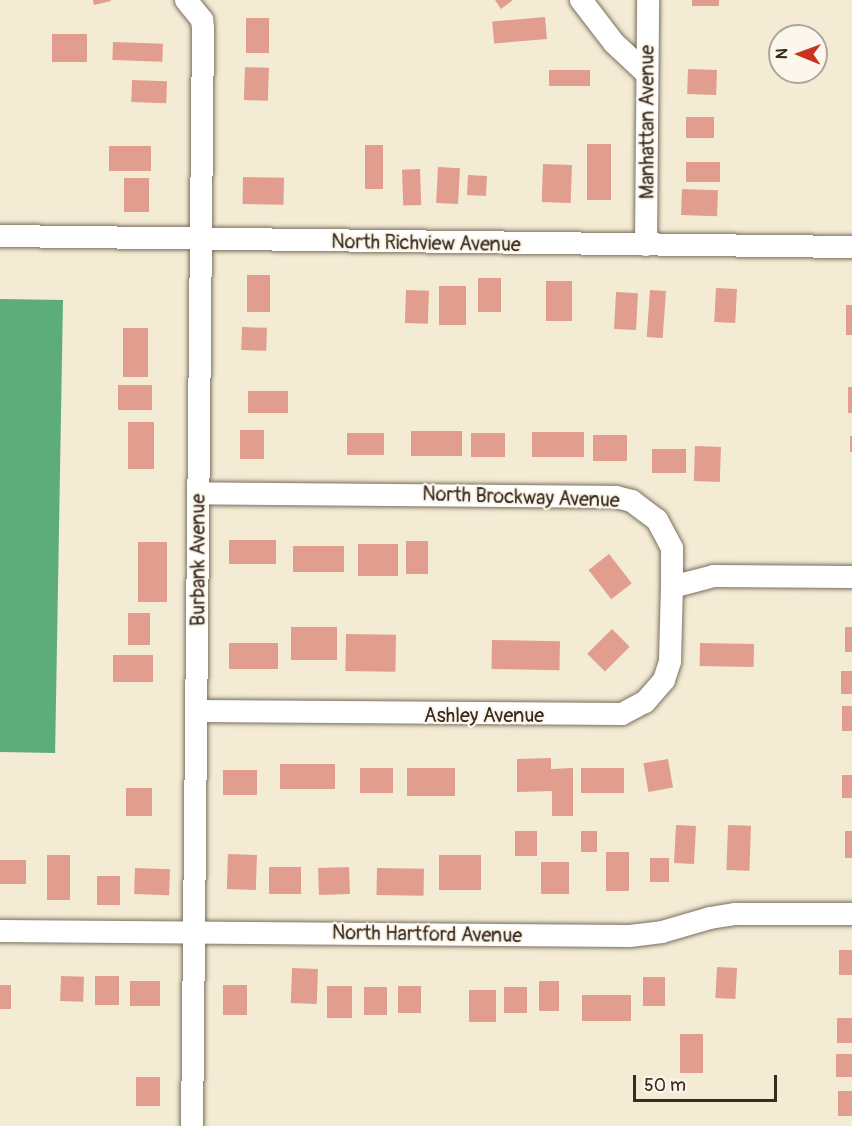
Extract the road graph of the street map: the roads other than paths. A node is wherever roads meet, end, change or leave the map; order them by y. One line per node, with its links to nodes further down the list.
1 (186, 0): 6 (street, Burbank Avenue)
2 (581, 0): 4 (street)
3 (648, 0): 4 (street, Manhattan Avenue)
4 (647, 75): 7 (street, Manhattan Avenue)
5 (0, 236): 6 (street, North Richview Avenue)
6 (201, 241): 7 (street, North Richview Avenue); 9 (street, Burbank Avenue)
7 (646, 245): 8 (street, North Richview Avenue)
8 (852, 247)
9 (198, 493): 11 (street, North Brockway Avenue); 12 (street, Burbank Avenue)
10 (852, 577): 11 (street)
11 (672, 587): 12 (street, Ashley Avenue)
12 (197, 711): 15 (street, Burbank Avenue)
13 (852, 914): 15 (street, North Hartford Avenue)
14 (0, 931): 15 (street, North Hartford Avenue)
15 (195, 932): 16 (street, Burbank Avenue)
16 (192, 1126)

